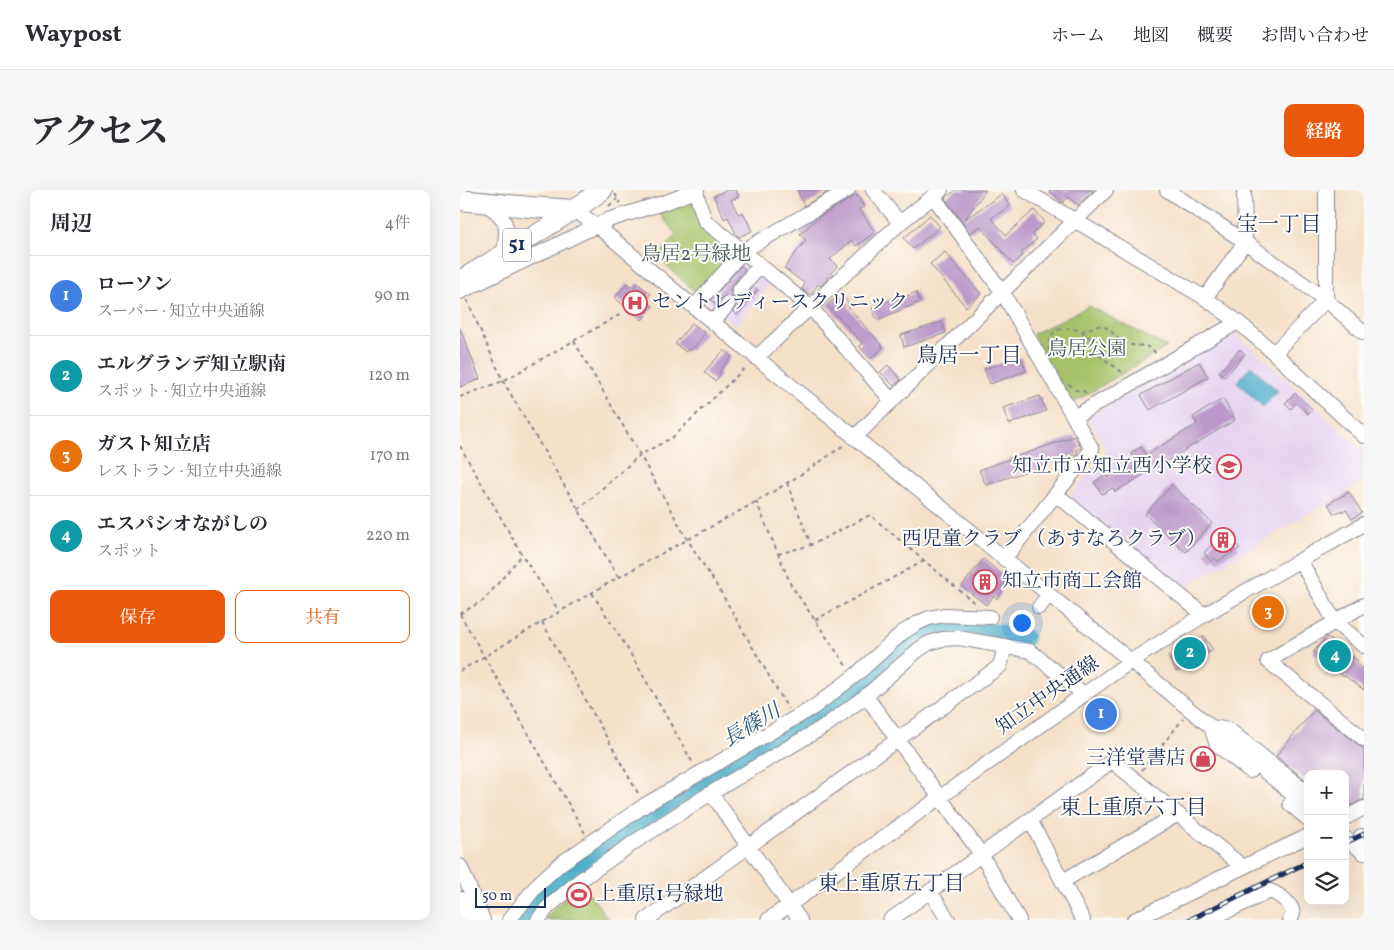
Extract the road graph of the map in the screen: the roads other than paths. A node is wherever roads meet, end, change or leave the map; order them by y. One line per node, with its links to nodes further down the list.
1 (696, 190): 16 (street); 18 (street)
2 (848, 190): 18 (street)
3 (873, 190): 15 (street)
4 (1024, 190): 14 (street)
5 (1106, 190): 14 (street)
6 (1244, 190): 17 (street)
7 (1326, 190): 25 (street)
8 (1173, 192): 17 (street)
9 (937, 193): 15 (street); 23 (street)
10 (609, 198): 13 (highway)
11 (460, 200): 12 (highway)
12 (484, 203): 13 (highway); 19 (street)
13 (574, 210): 16 (street); 19 (main road, 51)
14 (1076, 221): 23 (street); 24 (street)
15 (900, 223): 28 (street)
16 (597, 226): 21 (street); 27 (street)
17 (1245, 242): 24 (street); 25 (street)
18 (743, 251): 20 (street); 27 (street)
19 (504, 252): 21 (main road, 51)
20 (760, 265): 22 (street); 28 (street)
21 (461, 287)
22 (739, 291)
23 (1003, 293): 34 (street); 35 (street)
24 (1205, 298): 29 (street)
25 (1326, 300): 31 (street); 32 (street)
26 (728, 304): 30 (street)
27 (694, 307): 30 (street)
28 (811, 308): 33 (street); 34 (street)
29 (1238, 322): 32 (street); 35 (street)
30 (713, 323): 33 (street)
31 (1364, 333)
32 (1274, 353): 36 (street)
33 (756, 358): 37 (street)
34 (892, 400): 37 (street)
35 (1074, 418): 38 (street)
36 (1364, 436)
37 (854, 438): 40 (street)
38 (1057, 495): 40 (street); 45 (street)
39 (1364, 524): 41 (street, 知立中央通線)
40 (1004, 559): 42 (street)
41 (1301, 562): 45 (street, 知立中央通線); 47 (street)
42 (1048, 595): 44 (street); 50 (street)
43 (1364, 605): 47 (street)
44 (1039, 607)
45 (1204, 615): 50 (street, 知立中央通線)
46 (990, 617): 81 (street)
47 (1336, 622): 49 (street); 55 (street)
48 (1005, 646): 51 (street); 52 (street); 54 (street)
49 (1364, 646)
50 (1131, 661): 51 (street, 知立中央通線); 53 (street)
51 (1084, 695): 60 (street, 知立中央通線)
52 (866, 696): 54 (street); 59 (street)
53 (1211, 727): 56 (street); 57 (street)
54 (897, 740): 60 (street); 69 (street)
55 (1364, 740)
56 (1257, 759): 57 (street); 58 (street)
57 (1278, 788): 61 (street); 64 (street)
58 (1304, 790)
59 (712, 793): 69 (street); 82 (street)
60 (939, 797): 71 (street); 77 (street, 知立中央通線)
61 (1304, 804)
62 (1364, 808): 65 (street)
63 (1178, 814): 66 (street); 73 (street); 74 (street)
64 (1304, 815)
65 (1349, 816)
66 (1030, 820): 71 (street); 74 (street)
67 (1304, 838): 73 (street)
68 (1349, 841): 70 (street)
69 (748, 847): 77 (street); 83 (street)
70 (1364, 853)
71 (981, 854): 75 (street); 88 (street)
72 (460, 866): 80 (street)
73 (1243, 867): 90 (street)
74 (1063, 881): 89 (street)
75 (930, 891): 86 (street); 87 (street)
76 (460, 902): 79 (highway)
77 (790, 904): 84 (street, 知立中央通線); 85 (street)
78 (460, 910): 79 (highway)
79 (466, 920)
80 (483, 920)
81 (509, 920)
82 (538, 920)
83 (646, 920)
84 (768, 920)
85 (800, 920)
86 (890, 920)
87 (948, 920)
88 (1019, 920)
89 (1084, 920)
90 (1134, 920)
91 (1208, 920): 92 (street)
92 (1290, 920)

